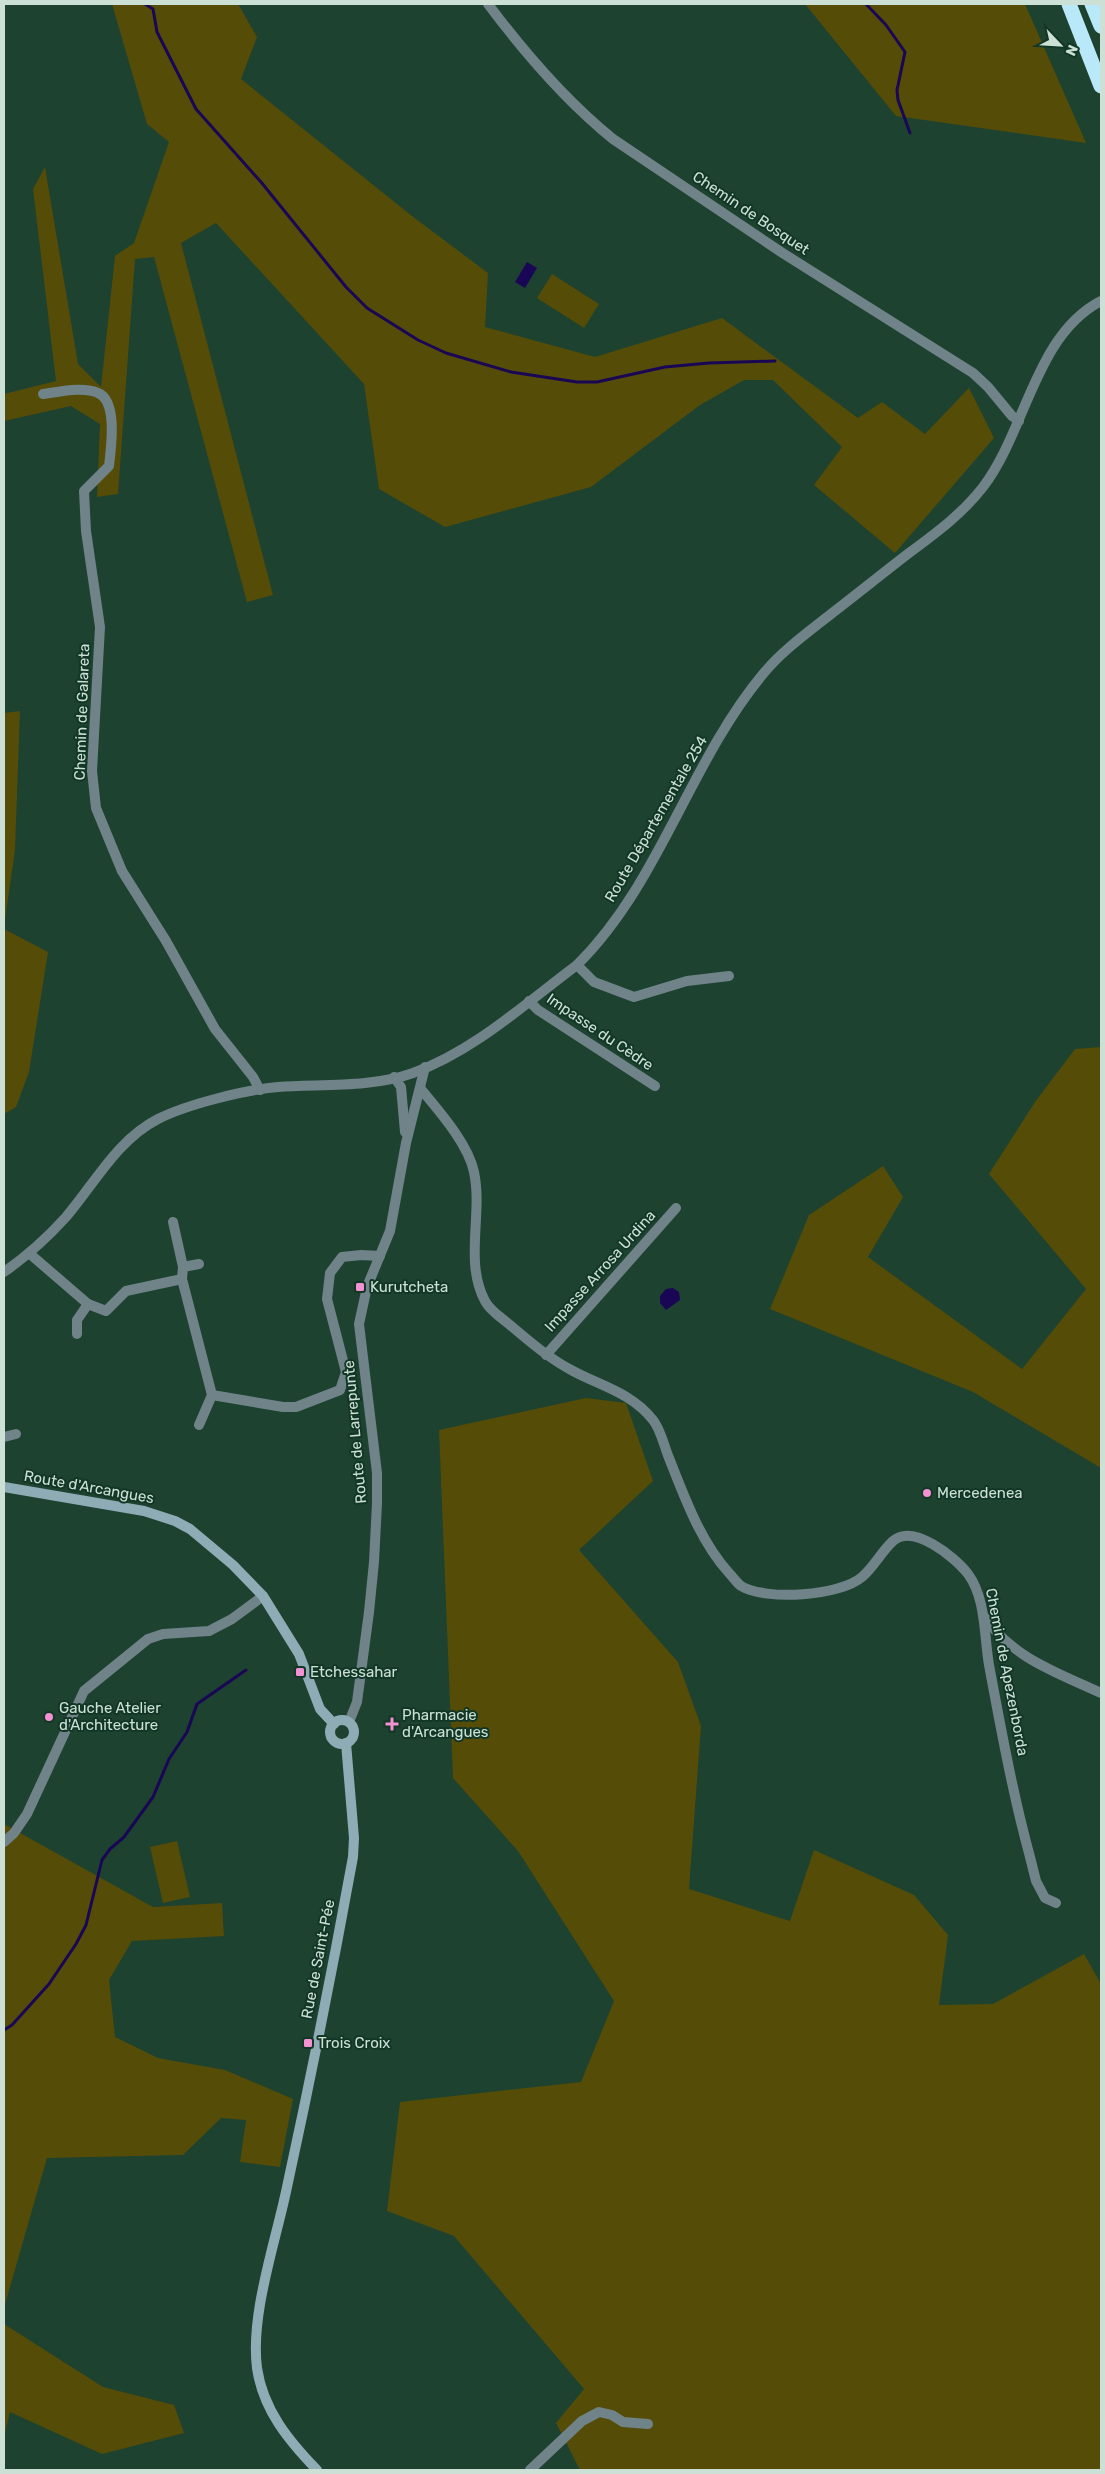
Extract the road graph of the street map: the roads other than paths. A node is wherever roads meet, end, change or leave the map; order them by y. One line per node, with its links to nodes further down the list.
1 (488, 4): 8 (street, Chemin de Bosquet)
2 (1069, 4): 5 (highway)
3 (1092, 4): 4 (highway)
4 (1101, 26)
5 (1101, 86)
6 (1101, 300): 8 (street, Route Départementale 254)
7 (43, 394): 15 (street, Chemin de Galareta)
8 (1019, 421): 9 (street, Route Départementale 254)
9 (576, 965): 10 (street); 11 (street, Route Départementale 254)
10 (728, 976)
11 (529, 1001): 12 (street, Route Départementale 254); 14 (street, Impasse du Cèdre)
12 (425, 1067): 13 (street, Route Départementale 254); 17 (street, Route de Larrepunte)
13 (394, 1077): 15 (street, Route Départementale 254); 16 (street, Route de Larrepunte)
14 (655, 1086)
15 (260, 1090): 22 (street, Route Départementale 254)
16 (402, 1092): 17 (street); 19 (street, Route de Larrepunte)
17 (417, 1096): 18 (street, Chemin de Apezenborda); 18 (street); 19 (street, Route de Larrepunte)
18 (442, 1114): 30 (street, Chemin de Apezenborda)
19 (406, 1143): 23 (street, Route de Larrepunte)
20 (676, 1208): 30 (street, Impasse Arrosa Urdina)
21 (173, 1222): 25 (street)
22 (30, 1254): 26 (street, Route Départementale 254); 28 (street)
23 (380, 1256): 31 (street); 39 (street, Route de Larrepunte)
24 (199, 1264): 25 (street)
25 (183, 1267): 27 (street)
26 (4, 1272)
27 (182, 1279): 28 (street); 31 (street)
28 (88, 1304): 29 (street)
29 (77, 1334)
30 (546, 1355): 37 (street, Chemin de Apezenborda)
31 (212, 1395): 32 (street)
32 (199, 1425)
33 (16, 1434): 34 (street)
34 (4, 1437)
35 (4, 1486): 36 (main road, Route d'Arcangues)
36 (263, 1596): 40 (main road, Route d'Arcangues); 42 (street)
37 (982, 1612): 38 (street); 43 (street, Chemin de Apezenborda)
38 (1101, 1693)
39 (350, 1722): 40 (main road); 41 (main road)
40 (334, 1724): 41 (main road)
41 (346, 1743): 45 (main road, Rue de Saint-Pée)
42 (4, 1842)
43 (1056, 1902)
44 (648, 2424): 46 (street)
45 (317, 2470)
46 (530, 2470)

